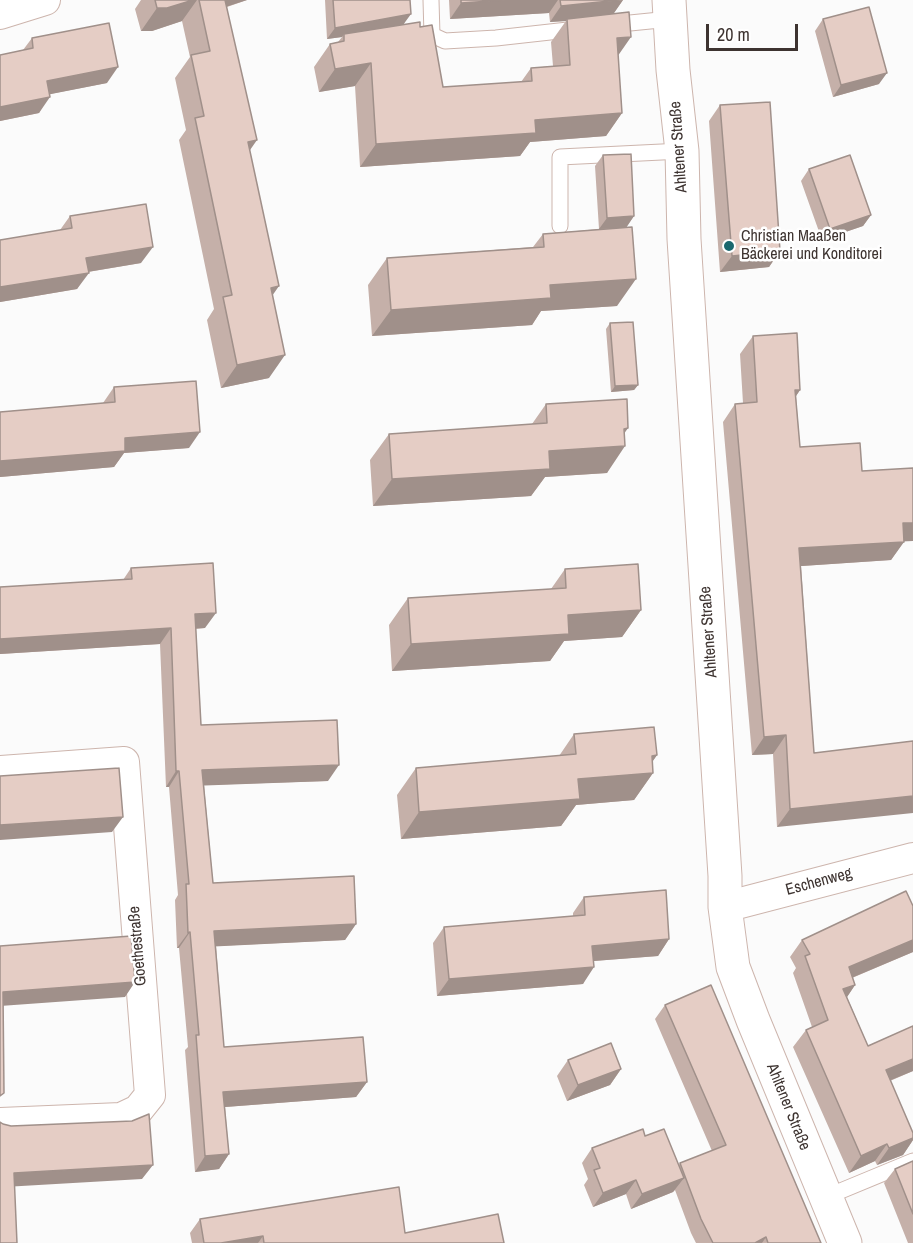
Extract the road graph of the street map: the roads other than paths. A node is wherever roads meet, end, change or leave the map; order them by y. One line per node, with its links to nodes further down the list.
1 (45, 0): 4 (street)
2 (431, 0): 3 (lane)
3 (669, 10): 5 (main road, Ahltener Straße)
4 (0, 14)
5 (682, 151): 6 (lane); 9 (main road, Ahltener Straße)
6 (560, 226)
7 (0, 771): 10 (street, Goethestraße)
8 (913, 858): 9 (street, Eschenweg)
9 (725, 907): 12 (main road, Ahltener Straße)
10 (0, 1123)
11 (913, 1161): 12 (lane)
12 (826, 1197): 13 (main road, Ahltener Straße)
13 (845, 1243)

